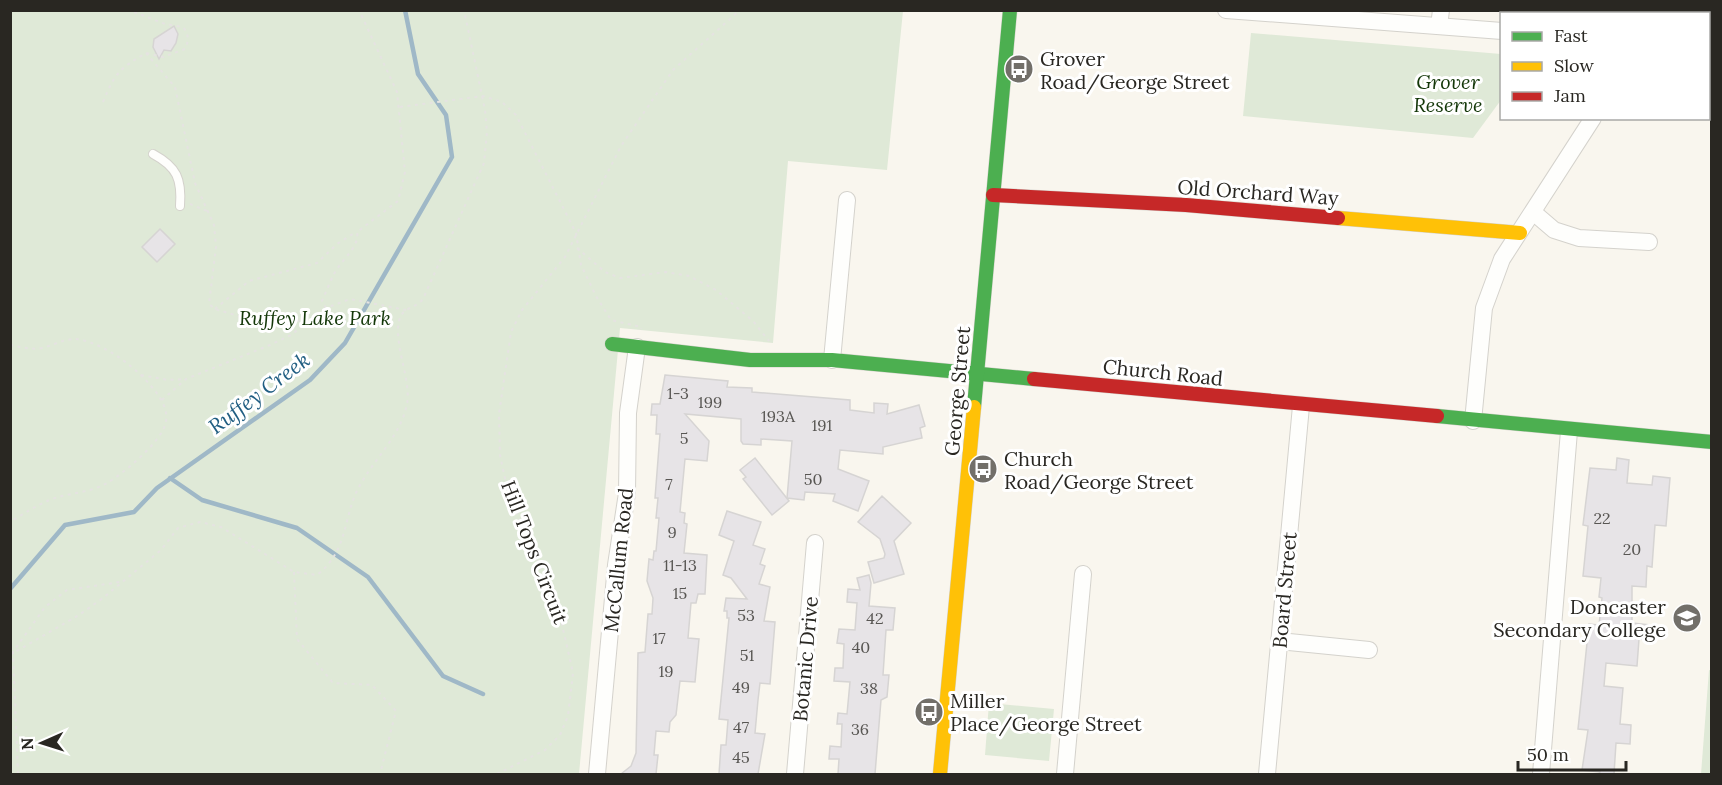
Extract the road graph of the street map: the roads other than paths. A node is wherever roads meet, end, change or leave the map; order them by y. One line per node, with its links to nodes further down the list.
1 (1010, 10): 8 (street, George Street)
2 (1226, 10): 3 (street)
3 (1245, 11): 4 (street)
4 (1440, 18): 5 (street)
5 (1500, 31)
6 (1592, 120): 11 (street)
7 (153, 154): 10 (lane)
8 (993, 195): 12 (street, Old Orchard Way); 17 (street, George Street)
9 (847, 200): 16 (street)
10 (180, 202)
11 (1533, 212): 12 (street); 13 (street)
12 (1520, 232): 19 (street)
13 (1649, 242)
14 (612, 344): 15 (street, Church Road)
15 (637, 346): 16 (street, Church Road); 26 (street, McCallum Road)
16 (832, 360): 17 (street, Church Road)
17 (978, 374): 18 (street, Church Road); 28 (street, George Street)
18 (1301, 406): 19 (street, Church Road); 24 (street, Board Street)
19 (1473, 421): 20 (street, Church Road)
20 (1569, 430): 21 (street, Church Road); 31 (street)
21 (1712, 442)
22 (815, 543): 27 (street, Botanic Drive)
23 (1083, 574): 29 (street)
24 (1279, 641): 25 (street); 30 (street, Board Street)
25 (1369, 650)
26 (597, 774)
27 (795, 774)
28 (940, 774)
29 (1065, 774)
30 (1267, 774)
31 (1541, 774)

